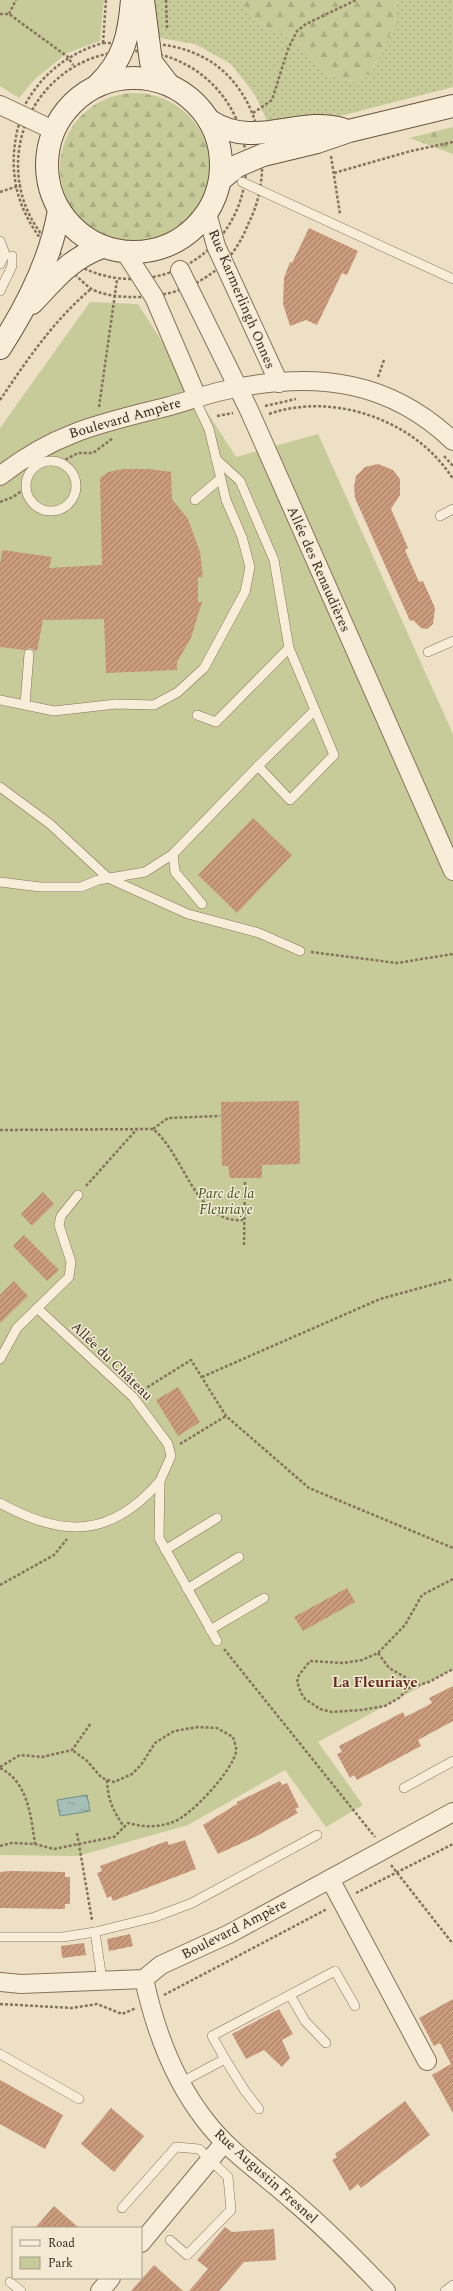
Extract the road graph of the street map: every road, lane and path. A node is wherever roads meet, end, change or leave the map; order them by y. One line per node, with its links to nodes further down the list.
1 (16, 0): 8 (path)
2 (106, 0): 12 (path)
3 (132, 0): 11 (main road)
4 (143, 0): 10 (main road)
5 (166, 0): 9 (path)
6 (356, 0): 21 (path)
7 (0, 14): 8 (path)
8 (9, 14): 13 (path)
9 (167, 31)
10 (161, 42): 11 (path); 15 (main road); 21 (path)
11 (125, 43): 12 (path); 16 (main road)
12 (103, 44): 13 (path)
13 (68, 57): 14 (path); 19 (path)
14 (73, 65)
15 (168, 84): 16 (main road); 20 (main road)
16 (98, 85): 22 (main road)
17 (0, 105): 19 (street)
18 (453, 106): 23 (main road)
19 (20, 113): 22 (street); 24 (path)
20 (210, 120): 21 (main road); 27 (main road)
21 (256, 123): 23 (main road); 26 (path)
22 (53, 130): 34 (main road)
23 (349, 131): 26 (main road)
24 (12, 136)
25 (453, 142): 36 (path)
26 (263, 155): 27 (main road); 32 (path)
27 (220, 180): 35 (main road)
28 (10, 182): 31 (path)
29 (242, 182): 32 (lane)
30 (21, 185): 31 (path)
31 (12, 189): 33 (path); 39 (path)
32 (260, 191): 36 (lane); 42 (path)
33 (0, 192)
34 (59, 210): 38 (main road); 39 (main road)
35 (207, 213): 40 (main road); 42 (street, Rue Karmerlingh Onnes)
36 (343, 228): 46 (lane)
37 (0, 241): 41 (lane)
38 (102, 247): 40 (main road); 44 (main road)
39 (49, 251): 44 (path); 53 (main road)
40 (125, 252): 52 (street)
41 (9, 255): 43 (lane); 50 (lane)
42 (224, 263): 48 (path); 55 (street, Rue Karmerlingh Onnes)
43 (0, 264)
44 (66, 266): 49 (path); 53 (main road)
45 (180, 270): 48 (street, Allée des Renaudières)
46 (453, 279)
47 (117, 280): 51 (path)
48 (189, 286): 52 (path); 56 (street, Allée des Renaudières)
49 (91, 289): 51 (path); 59 (path)
50 (0, 291)
51 (114, 295): 52 (path); 62 (path)
52 (154, 298): 57 (street)
53 (24, 311): 54 (main road)
54 (0, 348)
55 (279, 383): 56 (street, Boulevard Ampère); 63 (street, Boulevard Ampère)
56 (237, 388): 57 (street, Boulevard Ampère); 60 (street, Allée des Renaudières)
57 (197, 397): 61 (lane); 62 (street, Boulevard Ampère)
58 (301, 398): 60 (path)
59 (0, 400)
60 (251, 415): 61 (path); 69 (path); 87 (street, Allée des Renaudières)
61 (204, 418): 65 (lane)
62 (96, 424): 64 (street, Boulevard Ampère); 66 (path)
63 (448, 448): 67 (path)
64 (36, 457): 66 (lane); 68 (street, Boulevard Ampère); 71 (lane)
65 (215, 459): 70 (lane); 77 (lane)
66 (61, 462): 71 (lane)
67 (453, 466)
68 (0, 476)
69 (453, 479)
70 (220, 480): 72 (lane); 81 (lane)
71 (26, 488): 73 (path)
72 (195, 500)
73 (0, 502)
74 (453, 509): 75 (lane)
75 (440, 516)
76 (453, 641): 78 (lane)
77 (289, 648): 82 (lane); 83 (lane)
78 (428, 652)
79 (29, 654): 81 (lane)
80 (0, 700): 81 (lane)
81 (25, 704)
82 (315, 710): 84 (lane); 84 (lane)
83 (197, 715)
84 (258, 766): 86 (lane)
85 (0, 787): 88 (lane)
86 (173, 854): 88 (lane); 90 (lane)
87 (453, 870)
88 (108, 878): 89 (lane); 91 (lane)
89 (0, 882)
90 (202, 904)
91 (300, 951): 92 (path)
92 (453, 954)
93 (220, 1116): 95 (path)
94 (138, 1128): 95 (path); 96 (path); 98 (path)
95 (153, 1129): 99 (path)
96 (0, 1130)
97 (245, 1181): 99 (path)
98 (78, 1195): 102 (lane)
99 (243, 1220): 100 (path)
100 (244, 1245)
101 (453, 1279): 104 (path)
102 (38, 1308): 103 (lane); 105 (lane, Allée du Château)
103 (0, 1359)
104 (202, 1377): 105 (path); 106 (path)
105 (133, 1397): 107 (lane, Allée du Château)
106 (226, 1416): 107 (path); 112 (path)
107 (171, 1450): 108 (lane)
108 (160, 1481): 111 (lane); 113 (lane)
109 (0, 1503): 111 (lane)
110 (217, 1518): 113 (lane)
111 (76, 1528): 116 (path)
112 (453, 1548)
113 (165, 1550): 117 (lane)
114 (239, 1558): 117 (lane)
115 (453, 1579): 121 (path)
116 (0, 1585)
117 (187, 1589): 119 (lane)
118 (264, 1598): 119 (lane)
119 (210, 1630): 120 (lane)
120 (217, 1641): 137 (path)
121 (378, 1653): 123 (path); 123 (path)
122 (453, 1669): 123 (path)
123 (419, 1685)
124 (91, 1723): 125 (path)
125 (72, 1750): 127 (path); 128 (path)
126 (453, 1762): 129 (lane)
127 (0, 1767): 134 (path)
128 (107, 1780): 131 (path); 131 (path)
129 (404, 1788)
130 (453, 1812): 137 (street, Boulevard Ampère)
131 (124, 1827): 135 (path)
132 (77, 1833): 135 (path)
133 (317, 1836): 139 (lane)
134 (35, 1844): 135 (path); 136 (path)
135 (79, 1844): 139 (path)
136 (0, 1846)
137 (386, 1850): 138 (street, Boulevard Ampère); 141 (path)
138 (330, 1879): 142 (street, Boulevard Ampère); 150 (street)
139 (95, 1932): 140 (lane); 143 (lane)
140 (0, 1937)
141 (453, 1944)
142 (144, 1979): 143 (street); 151 (street, Rue Augustin Fresnel)
143 (102, 1980): 144 (street)
144 (0, 1982)
145 (290, 1995): 146 (lane); 147 (lane); 149 (lane)
146 (354, 2006)
147 (326, 2044)
148 (0, 2054): 152 (lane)
149 (225, 2060): 151 (lane); 153 (lane)
150 (427, 2061)
151 (180, 2083): 154 (street, Rue Augustin Fresnel)
152 (79, 2099)
153 (260, 2109)
154 (224, 2143): 155 (street); 164 (street, Rue Augustin Fresnel)
155 (211, 2160): 156 (lane); 157 (lane); 158 (street)
156 (122, 2208)
157 (170, 2240)
158 (142, 2242)
159 (110, 2279): 163 (street)
160 (10, 2282): 162 (lane)
161 (453, 2284): 165 (lane)
162 (21, 2291)
163 (100, 2291)
164 (386, 2291)
165 (445, 2291)

